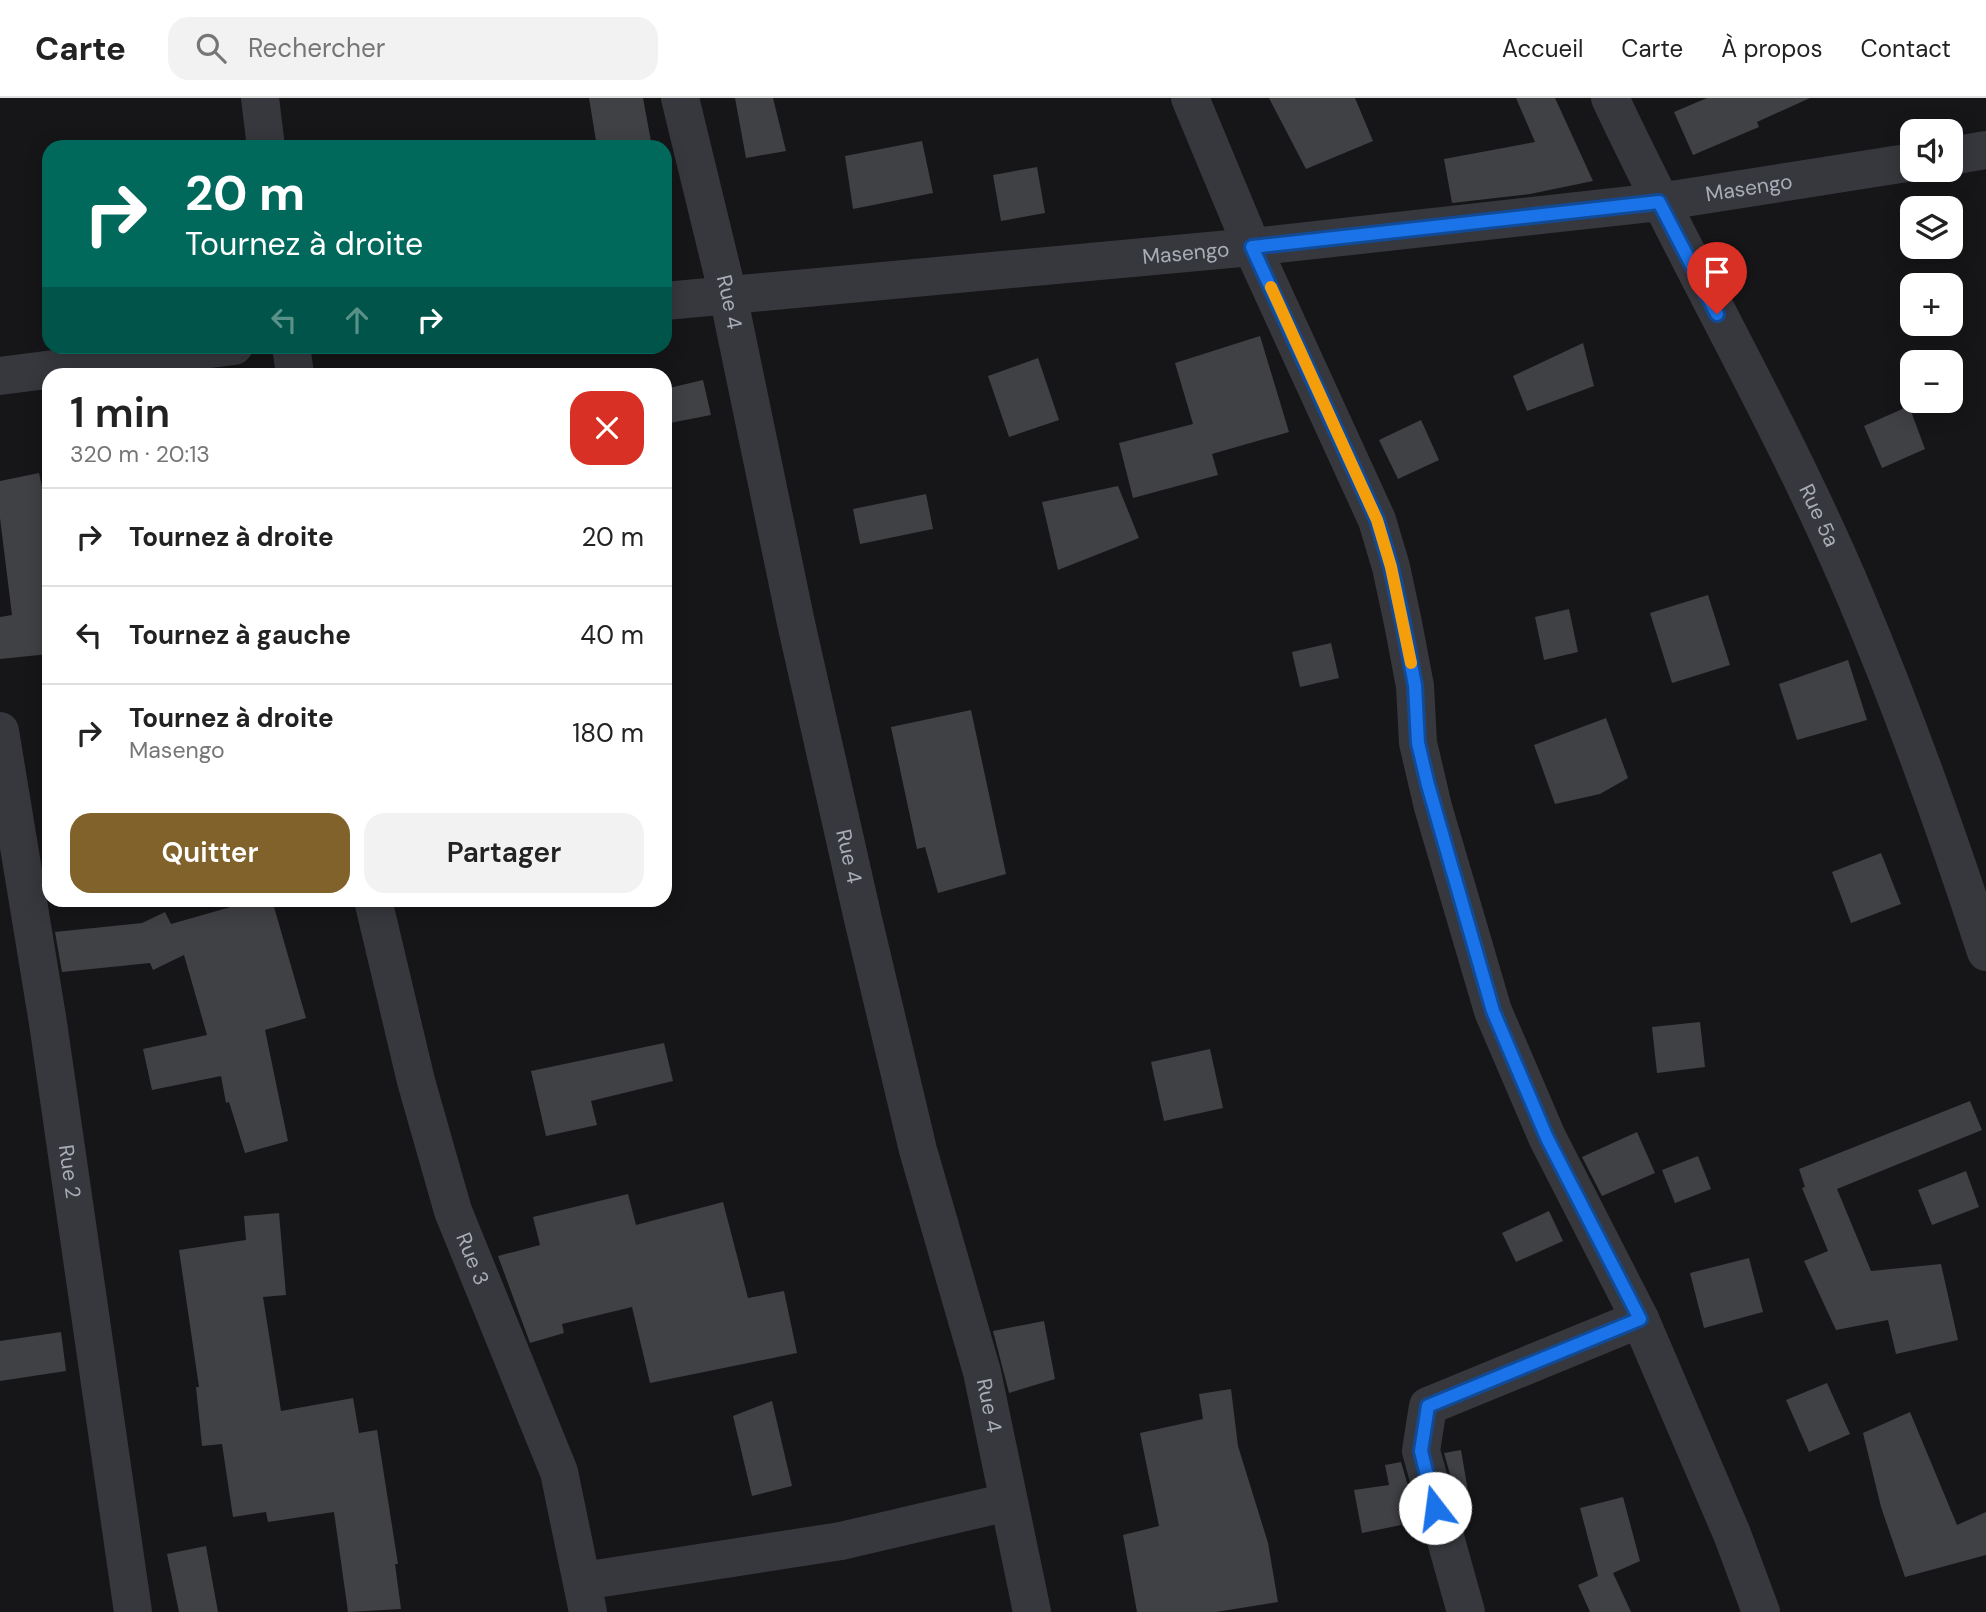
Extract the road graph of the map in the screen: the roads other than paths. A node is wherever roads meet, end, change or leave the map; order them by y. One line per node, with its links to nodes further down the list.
1 (260, 98): 5 (street)
2 (680, 98): 11 (street, Rue 4)
3 (1190, 98): 10 (street)
4 (1610, 98): 9 (street, Rue 5a)
5 (265, 140)
6 (1986, 150): 7 (street)
7 (1963, 154)
8 (1900, 164): 9 (street, Masengo)
9 (1659, 202): 10 (street, Masengo); 18 (street, Rue 5a)
10 (1252, 247): 11 (street, Masengo); 21 (street)
11 (728, 295): 12 (street, Masengo); 22 (street, Rue 4)
12 (672, 300)
13 (172, 354): 14 (street)
14 (62, 368)
15 (42, 371): 16 (street)
16 (0, 376)
17 (0, 731): 24 (street, Rue 2)
18 (1970, 852): 20 (street, Rue 5a)
19 (375, 907): 23 (street, Rue 3)
20 (1986, 953)
21 (1640, 1319): 26 (street); 27 (street)
22 (1008, 1502): 23 (street); 25 (street, Rue 4)
23 (585, 1596)
24 (133, 1612)
25 (1032, 1612)
26 (1466, 1612)
27 (1761, 1612)

